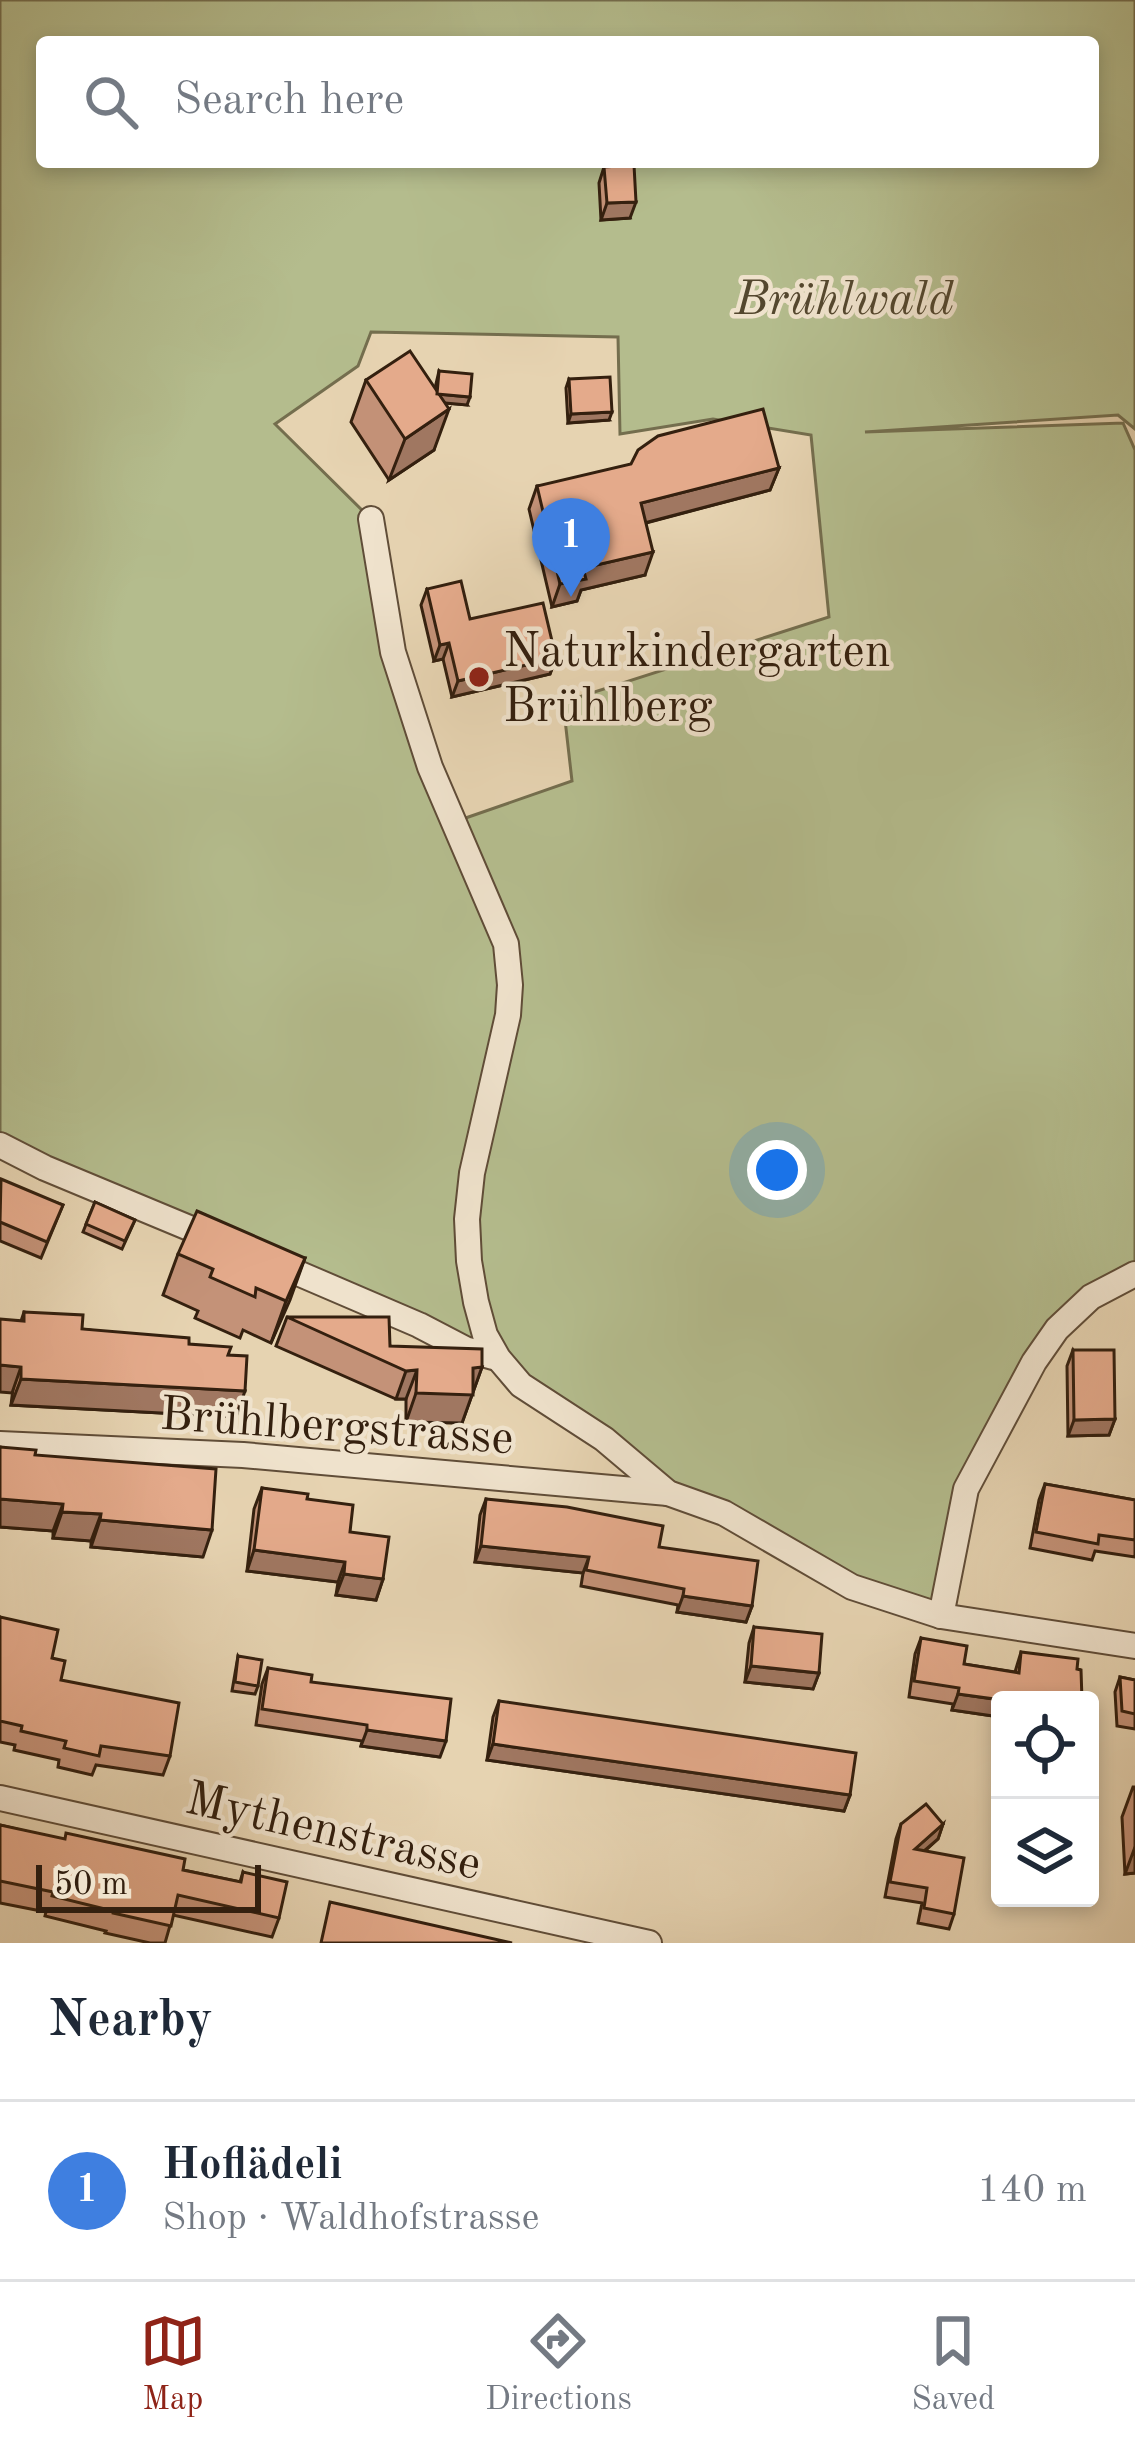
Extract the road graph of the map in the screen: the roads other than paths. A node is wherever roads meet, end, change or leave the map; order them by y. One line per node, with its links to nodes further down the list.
1 (371, 519): 4 (street)
2 (0, 1145): 4 (street)
3 (1135, 1274): 7 (street)
4 (498, 1358): 6 (street)
5 (0, 1444): 6 (street, Brühlbergstrasse)
6 (668, 1493): 7 (street)
7 (941, 1616): 8 (street)
8 (1135, 1646)
9 (0, 1798): 10 (street, Mythenstrasse)
10 (650, 1943)

